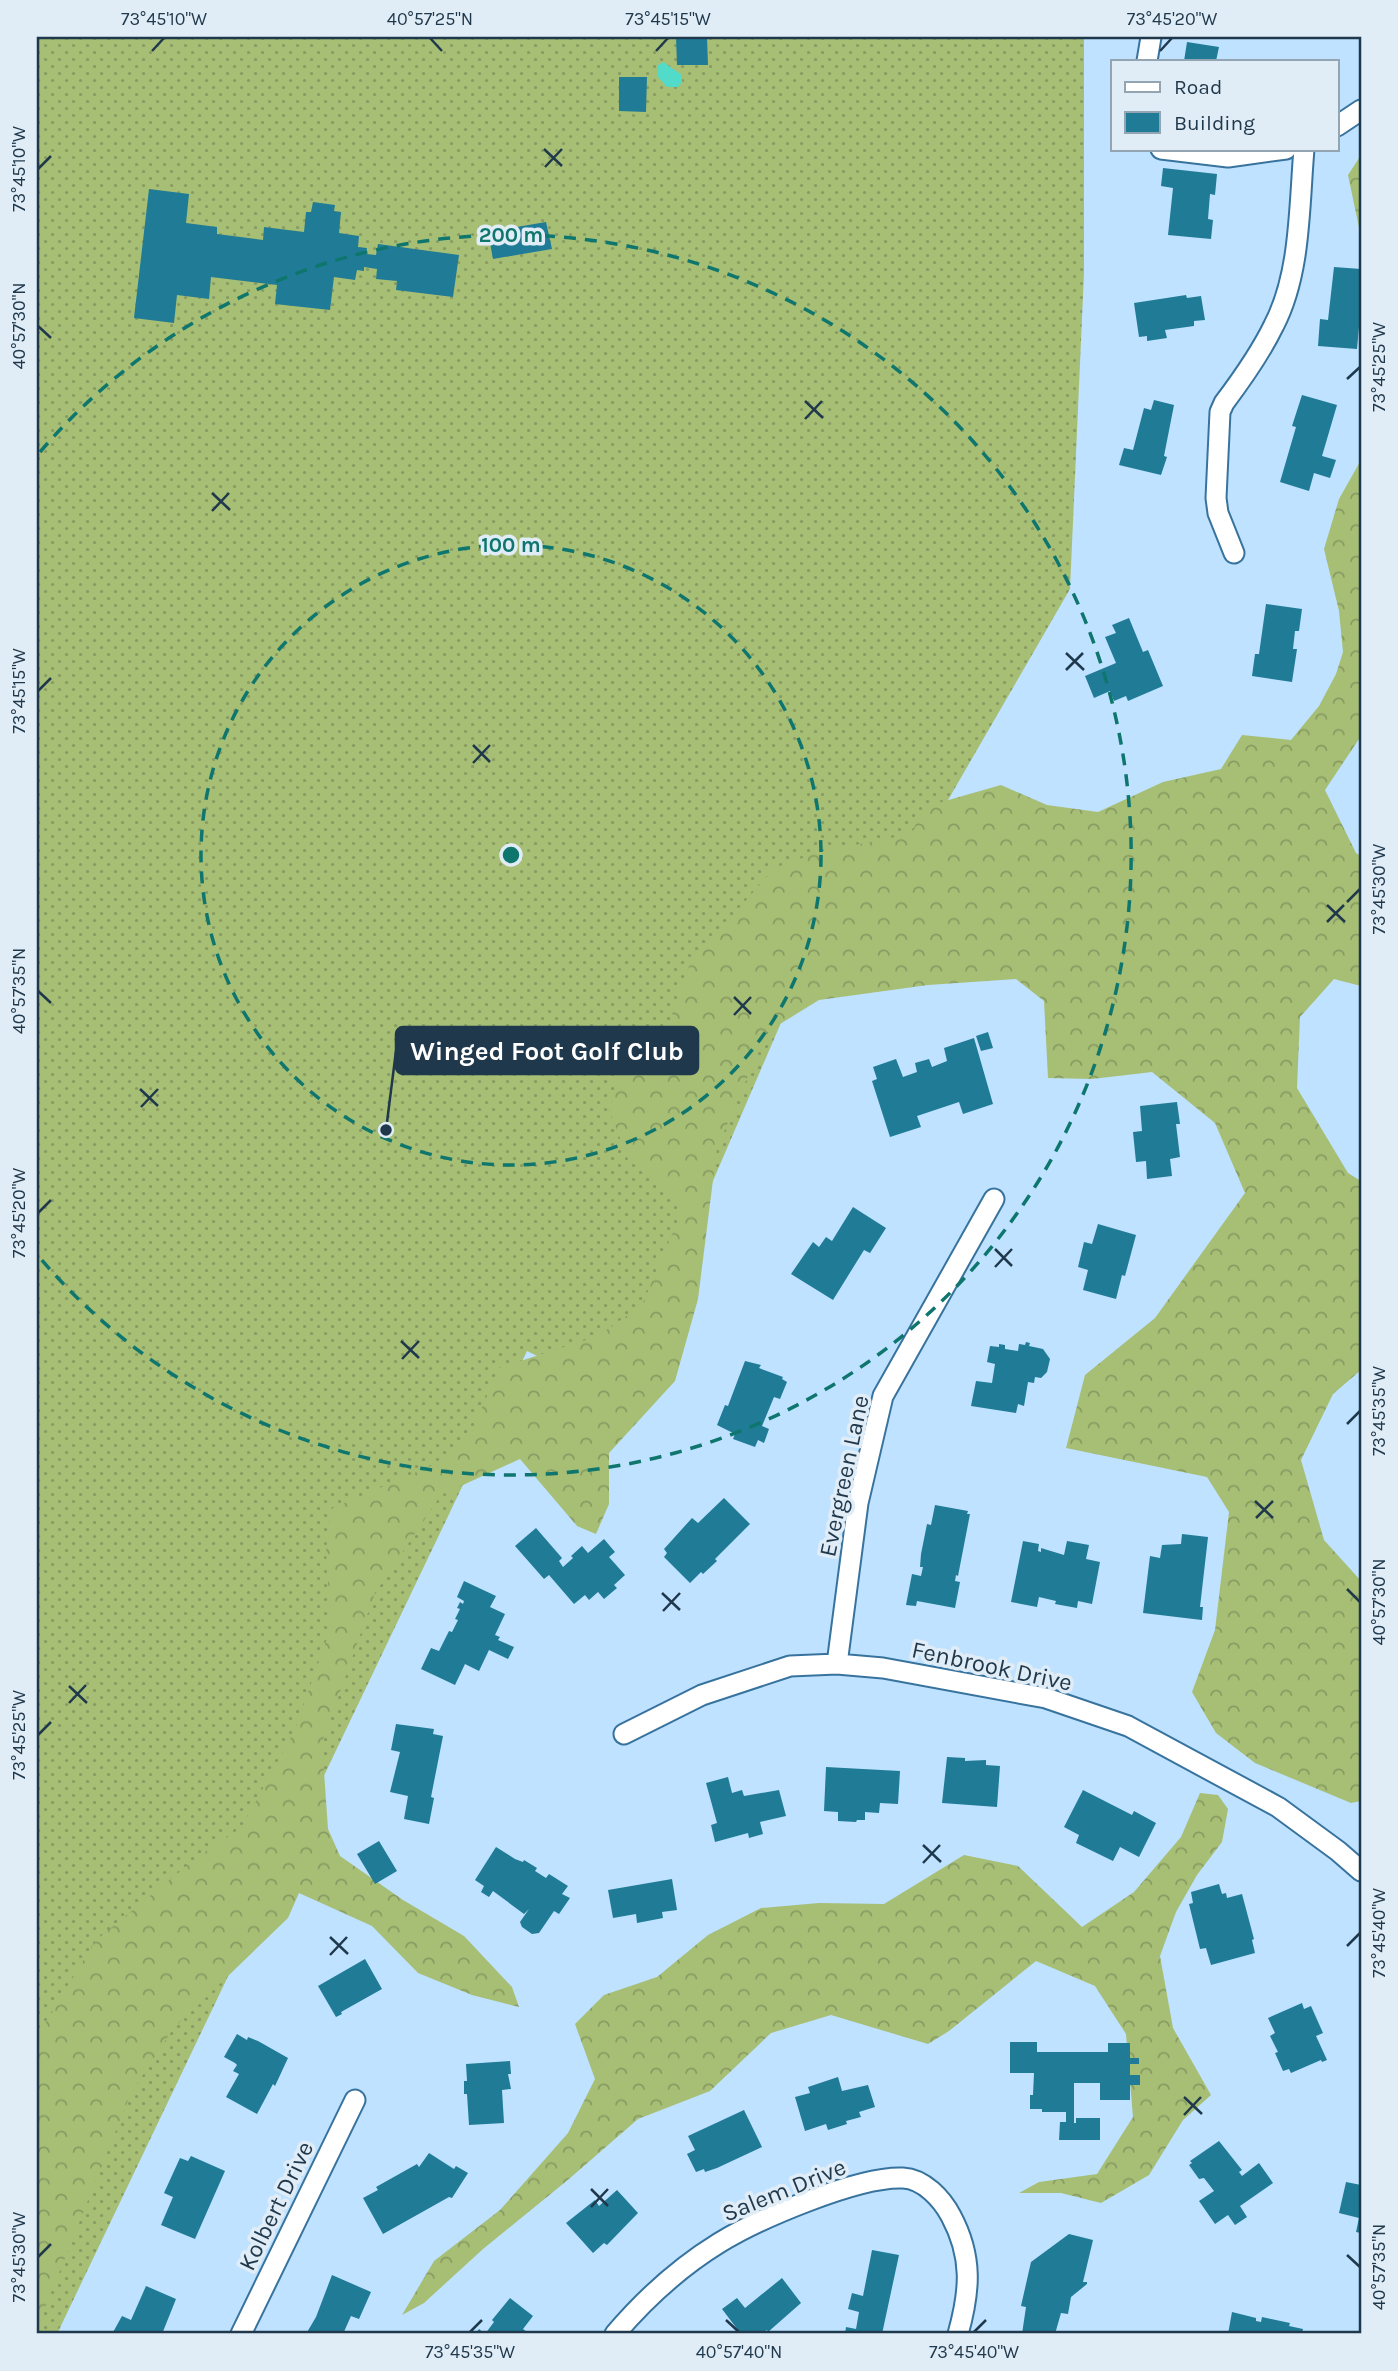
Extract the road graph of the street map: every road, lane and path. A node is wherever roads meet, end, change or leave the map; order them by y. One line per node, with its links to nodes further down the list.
1 (1151, 37): 2 (street)
2 (1147, 60)
3 (1361, 110): 4 (street)
4 (1338, 125)
5 (1169, 150): 6 (street)
6 (1279, 150)
7 (1304, 150): 8 (street)
8 (1234, 552)
9 (994, 1199): 10 (street, Evergreen Lane)
10 (836, 1664): 11 (street, Fenbrook Drive); 12 (street, Fenbrook Drive)
11 (624, 1734)
12 (1361, 1871)
13 (355, 2100): 14 (street, Kolbert Drive)
14 (241, 2334)
15 (615, 2334): 16 (street, Salem Drive)
16 (958, 2334)

